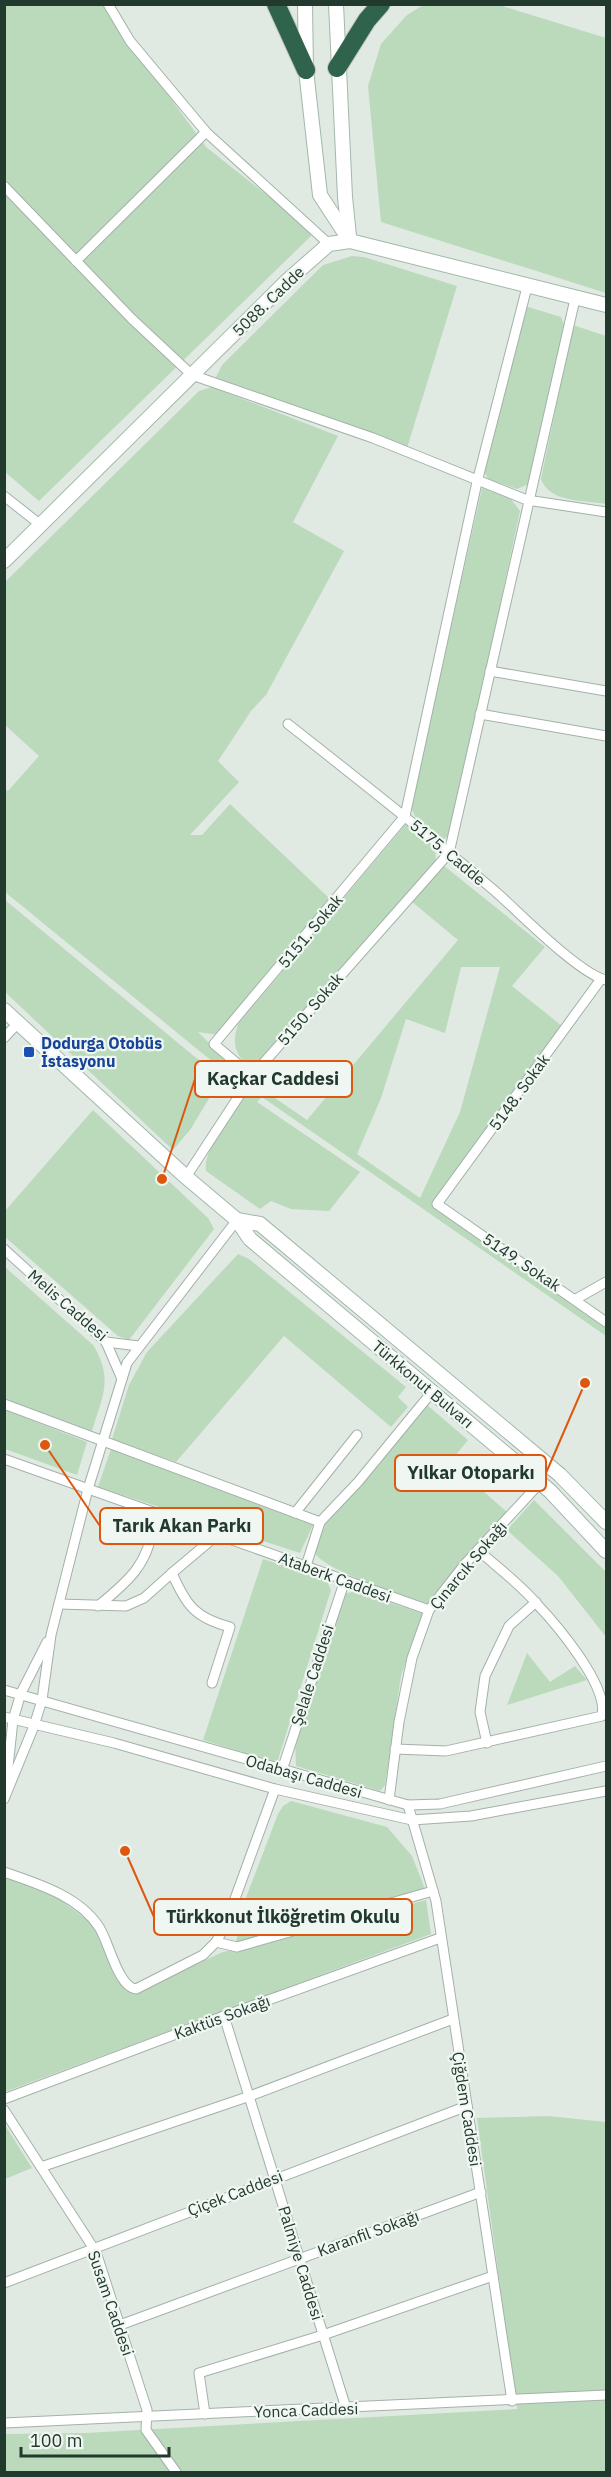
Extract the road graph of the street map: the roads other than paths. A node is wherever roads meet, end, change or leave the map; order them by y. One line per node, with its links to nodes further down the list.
1 (108, 4): 8 (street)
2 (276, 4): 7 (highway)
3 (305, 4): 7 (street)
4 (336, 4): 6 (street)
5 (381, 4): 6 (highway)
6 (337, 68): 10 (street)
7 (306, 70): 10 (street)
8 (206, 132): 11 (street); 12 (street)
9 (4, 186): 12 (street)
10 (350, 241): 11 (street); 13 (street)
11 (329, 244): 16 (street, 5088. Cadde)
12 (76, 261): 16 (street)
13 (527, 287): 14 (street); 17 (street)
14 (574, 299): 15 (street); 19 (street)
15 (606, 305)
16 (192, 375): 17 (street); 21 (street, 5088. Cadde)
17 (477, 482): 19 (street); 28 (street)
18 (4, 496): 21 (street)
19 (528, 500): 20 (street); 23 (street)
20 (606, 512)
21 (42, 526): 22 (street, 5088. Cadde)
22 (4, 561)
23 (490, 671): 24 (street); 25 (street)
24 (606, 691)
25 (480, 714): 27 (street); 29 (street)
26 (288, 724): 28 (street, 5175. Cadde)
27 (606, 736)
28 (405, 816): 29 (street, 5175. Cadde); 34 (street, 5151. Sokak)
29 (449, 853): 30 (street, 5175. Cadde); 34 (street, 5150. Sokak)
30 (604, 979): 36 (street, 5148. Sokak)
31 (4, 1010): 32 (street, Türkkonut Bulvarı)
32 (18, 1023): 33 (street); 35 (street, Türkkonut Bulvarı)
33 (4, 1038)
34 (252, 1076): 35 (street, 5150. Sokak)
35 (186, 1177): 37 (street, Türkkonut Bulvarı)
36 (437, 1204): 40 (street, 5149. Sokak)
37 (237, 1220): 43 (street); 45 (street, Türkkonut Bulvarı); 55 (street, Türkkonut Bulvarı)
38 (4, 1250): 42 (street, Melis Caddesi)
39 (606, 1282): 40 (street)
40 (576, 1299): 41 (street, 5149. Sokak)
41 (606, 1322)
42 (106, 1342): 43 (street, Melis Caddesi); 44 (street)
43 (139, 1346): 44 (street)
44 (122, 1379): 48 (street)
45 (432, 1392): 50 (street, Türkkonut Bulvarı); 54 (street)
46 (4, 1404): 48 (street)
47 (357, 1435): 52 (street)
48 (102, 1442): 51 (street); 52 (street)
49 (4, 1459): 51 (street, Ataberk Caddesi)
50 (540, 1483): 57 (street, Çınarcık Sokağı); 58 (street, Türkkonut Bulvarı)
51 (88, 1489): 59 (street, Ataberk Caddesi); 63 (street)
52 (295, 1513): 54 (street)
53 (153, 1520): 64 (street)
54 (320, 1522): 59 (street)
55 (606, 1522)
56 (210, 1541): 60 (street)
57 (478, 1550): 62 (street); 65 (street, Çınarcık Sokağı)
58 (606, 1551)
59 (306, 1566): 61 (street, Ataberk Caddesi)
60 (172, 1573): 64 (street); 67 (street)
61 (345, 1580): 65 (street, Ataberk Caddesi); 76 (street, Şelale Caddesi)
62 (536, 1602): 73 (street); 73 (street)
63 (58, 1604): 64 (street); 66 (street)
64 (98, 1606)
65 (429, 1610): 74 (street, Çınarcık Sokağı)
66 (51, 1635): 69 (street); 70 (street)
67 (212, 1683)
68 (4, 1690): 69 (street, Odabaşı Caddesi)
69 (21, 1694): 70 (street, Odabaşı Caddesi); 71 (street)
70 (42, 1700): 72 (street); 76 (street, Odabaşı Caddesi)
71 (9, 1719): 72 (street, Odabaşı Caddesi); 79 (street)
72 (34, 1726): 77 (street, Odabaşı Caddesi); 79 (street)
73 (487, 1743): 74 (street)
74 (395, 1749): 80 (street, Çınarcık Sokağı)
75 (606, 1766): 81 (street, Odabaşı Caddesi)
76 (282, 1770): 80 (street, Odabaşı Caddesi)
77 (275, 1789): 82 (street, Odabaşı Caddesi); 86 (street)
78 (606, 1791): 82 (street, Odabaşı Caddesi)
79 (5, 1798)
80 (389, 1800): 81 (street, Odabaşı Caddesi)
81 (408, 1805): 82 (street, Çiğdem Caddesi)
82 (412, 1820): 84 (street, Çiğdem Caddesi)
83 (4, 1872): 86 (street)
84 (433, 1891): 85 (street, Çiğdem Caddesi); 86 (street)
85 (440, 1938): 87 (street, Kaktüs Sokağı); 88 (street, Çiğdem Caddesi)
86 (216, 1942)
87 (224, 2016): 89 (street, Palmiye Caddesi); 90 (street, Kaktüs Sokağı)
88 (453, 2019): 89 (street); 91 (street, Çiğdem Caddesi)
89 (250, 2096): 93 (street); 94 (street, Palmiye Caddesi)
90 (4, 2098)
91 (466, 2106): 94 (street, Çiçek Caddesi); 95 (street, Çiğdem Caddesi)
92 (4, 2110): 93 (street, Susam Caddesi)
93 (41, 2167): 96 (street, Susam Caddesi)
94 (275, 2178): 96 (street, Çiçek Caddesi); 97 (street, Palmiye Caddesi)
95 (481, 2192): 97 (street, Karanfil Sokağı); 98 (street, Çiğdem Caddesi)
96 (93, 2247): 99 (street, Çiçek Caddesi); 100 (street, Susam Caddesi)
97 (300, 2258): 100 (street, Karanfil Sokağı); 101 (street, Palmiye Caddesi)
98 (494, 2276): 101 (street); 103 (street, Çiğdem Caddesi)
99 (4, 2283)
100 (120, 2325): 106 (street, Susam Caddesi)
101 (323, 2336): 104 (street, Palmiye Caddesi); 105 (street)
102 (606, 2395): 103 (street, Yonca Caddesi)
103 (512, 2401): 104 (street, Yonca Caddesi)
104 (346, 2408): 105 (street, Yonca Caddesi)
105 (205, 2414): 106 (street, Yonca Caddesi)
106 (147, 2417): 107 (street, Yonca Caddesi); 108 (street, Susam Caddesi)
107 (4, 2423)
108 (176, 2472)

